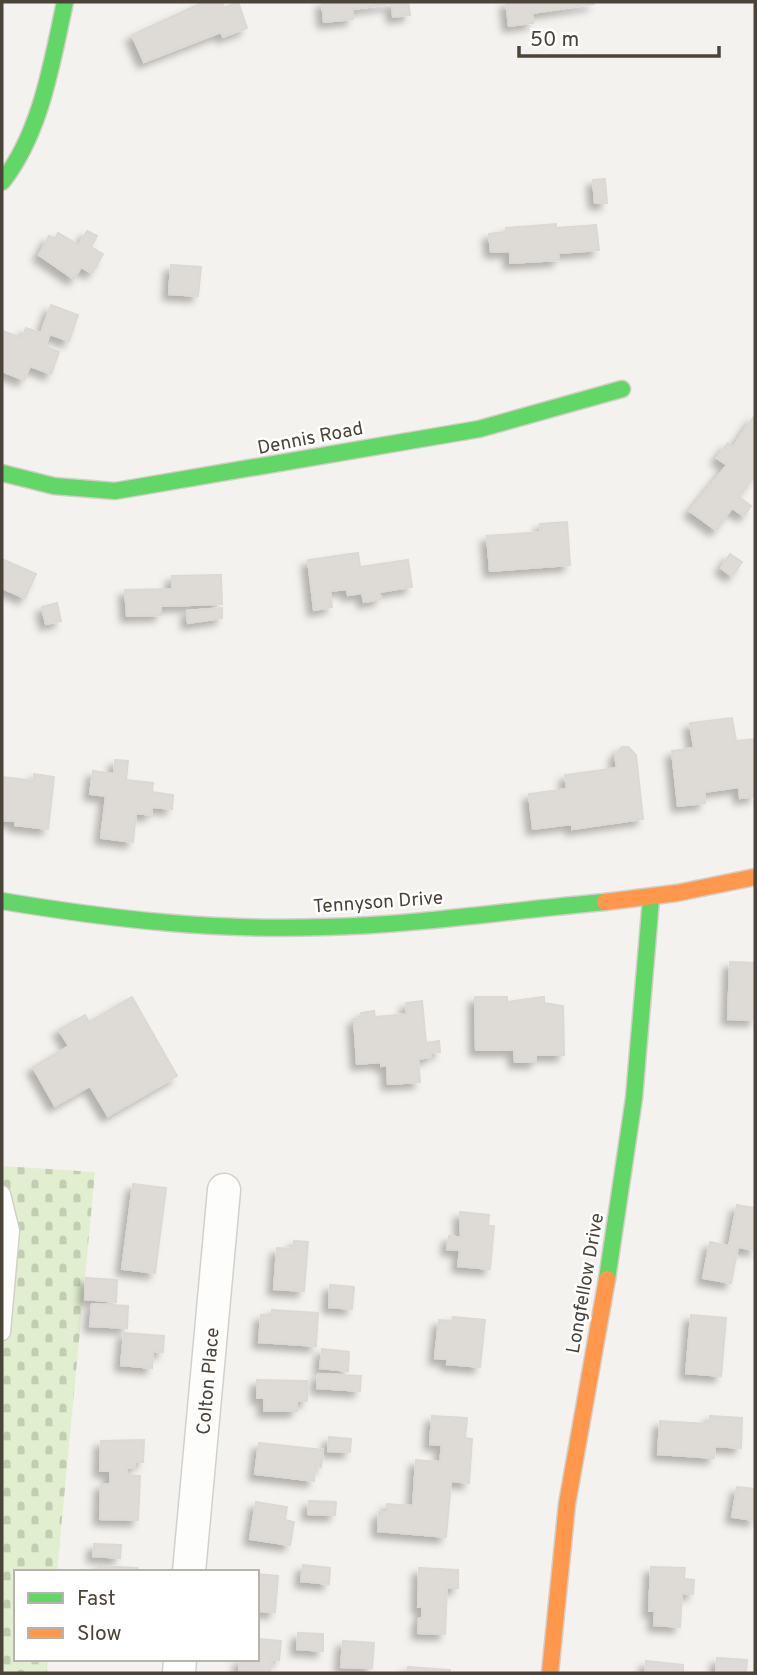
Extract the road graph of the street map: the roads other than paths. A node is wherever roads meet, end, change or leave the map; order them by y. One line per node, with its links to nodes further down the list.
1 (65, 2): 2 (street)
2 (4, 183)
3 (622, 389): 4 (street, Dennis Road)
4 (2, 473)
5 (755, 877): 6 (street, Tennyson Drive)
6 (651, 899): 7 (street, Tennyson Drive); 12 (street, Longfellow Drive)
7 (2, 901)
8 (224, 1190): 11 (street, Colton Place)
9 (2, 1194): 10 (lane)
10 (2, 1332)
11 (189, 1570)
12 (550, 1673)

